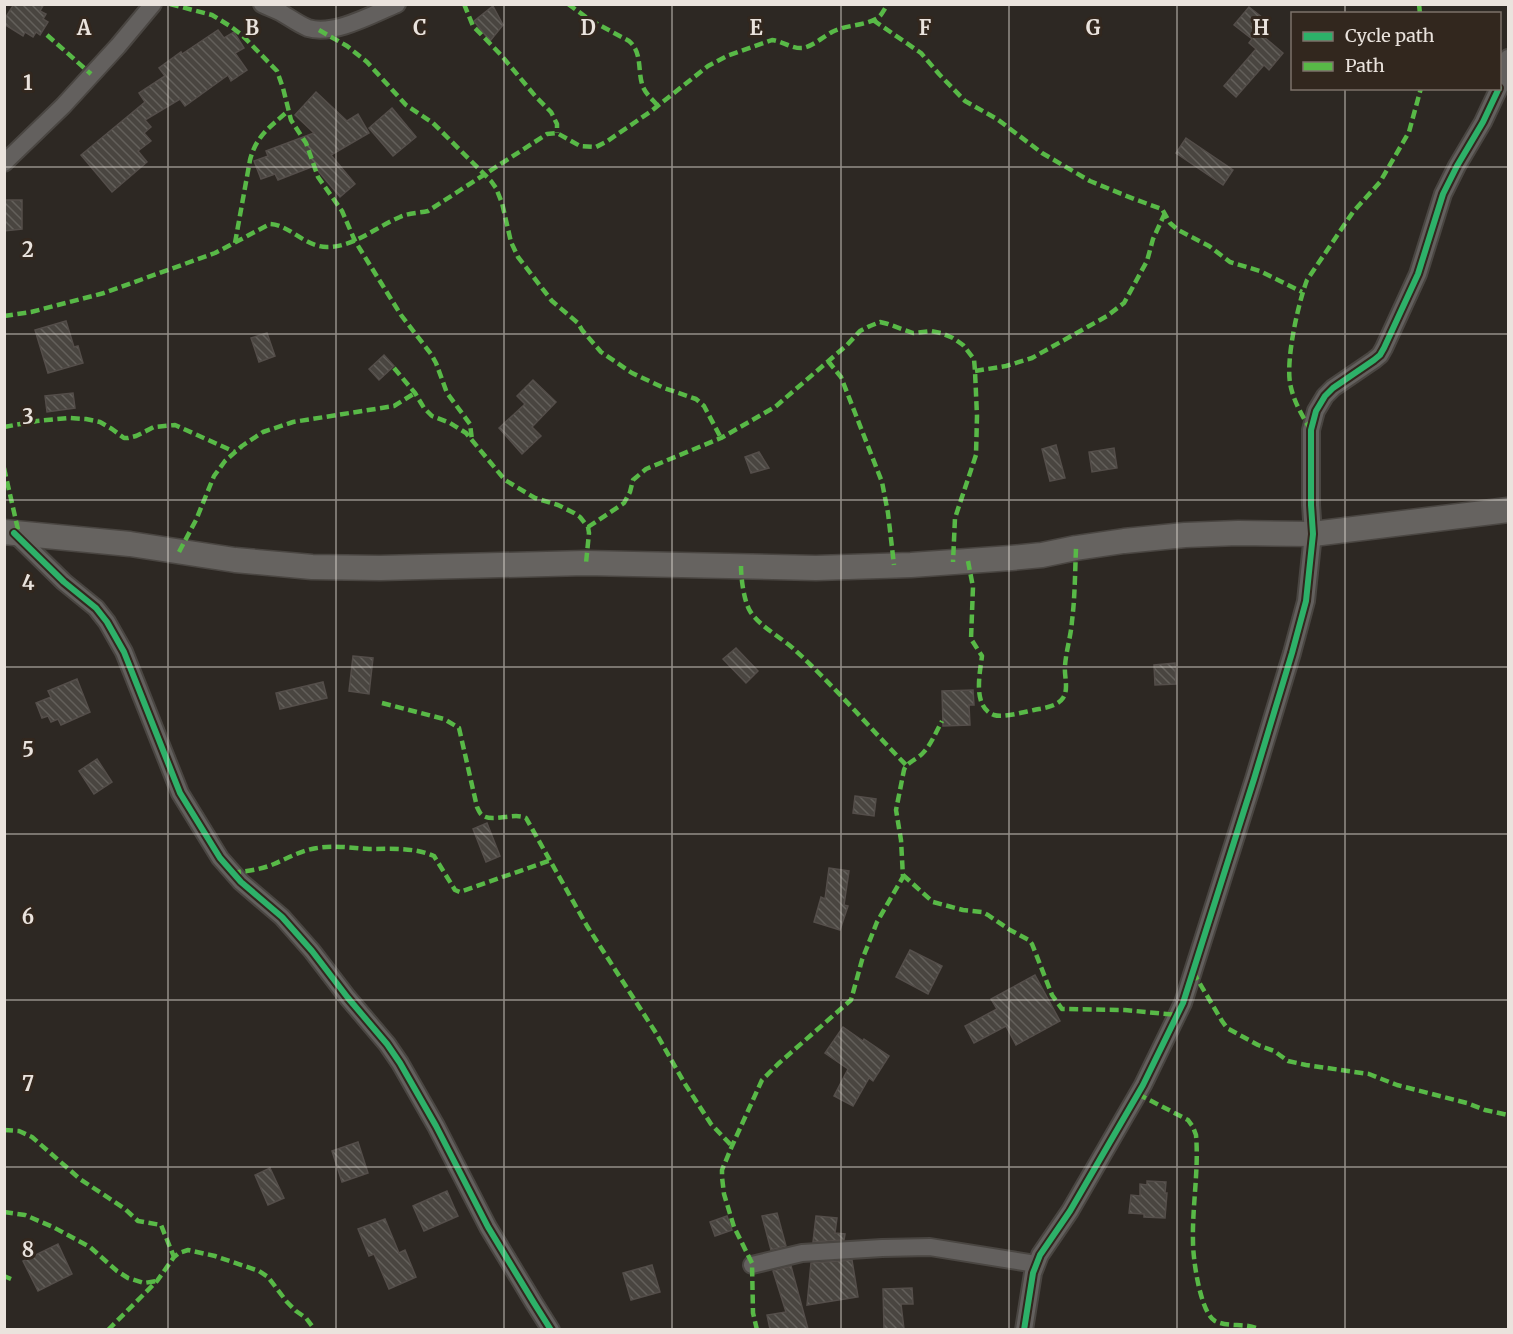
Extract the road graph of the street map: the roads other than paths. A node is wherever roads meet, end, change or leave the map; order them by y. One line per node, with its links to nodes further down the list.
1 (153, 4): 7 (street)
2 (262, 4): 3 (street)
3 (397, 4)
4 (1509, 58): 5 (street)
5 (1501, 81)
6 (1498, 90): 10 (street)
7 (4, 163)
8 (1509, 510): 10 (main road)
9 (9, 532): 10 (main road); 13 (street)
10 (1314, 534): 11 (street)
11 (1036, 1264): 12 (street); 14 (street)
12 (752, 1265)
13 (551, 1329)
14 (1024, 1329)

